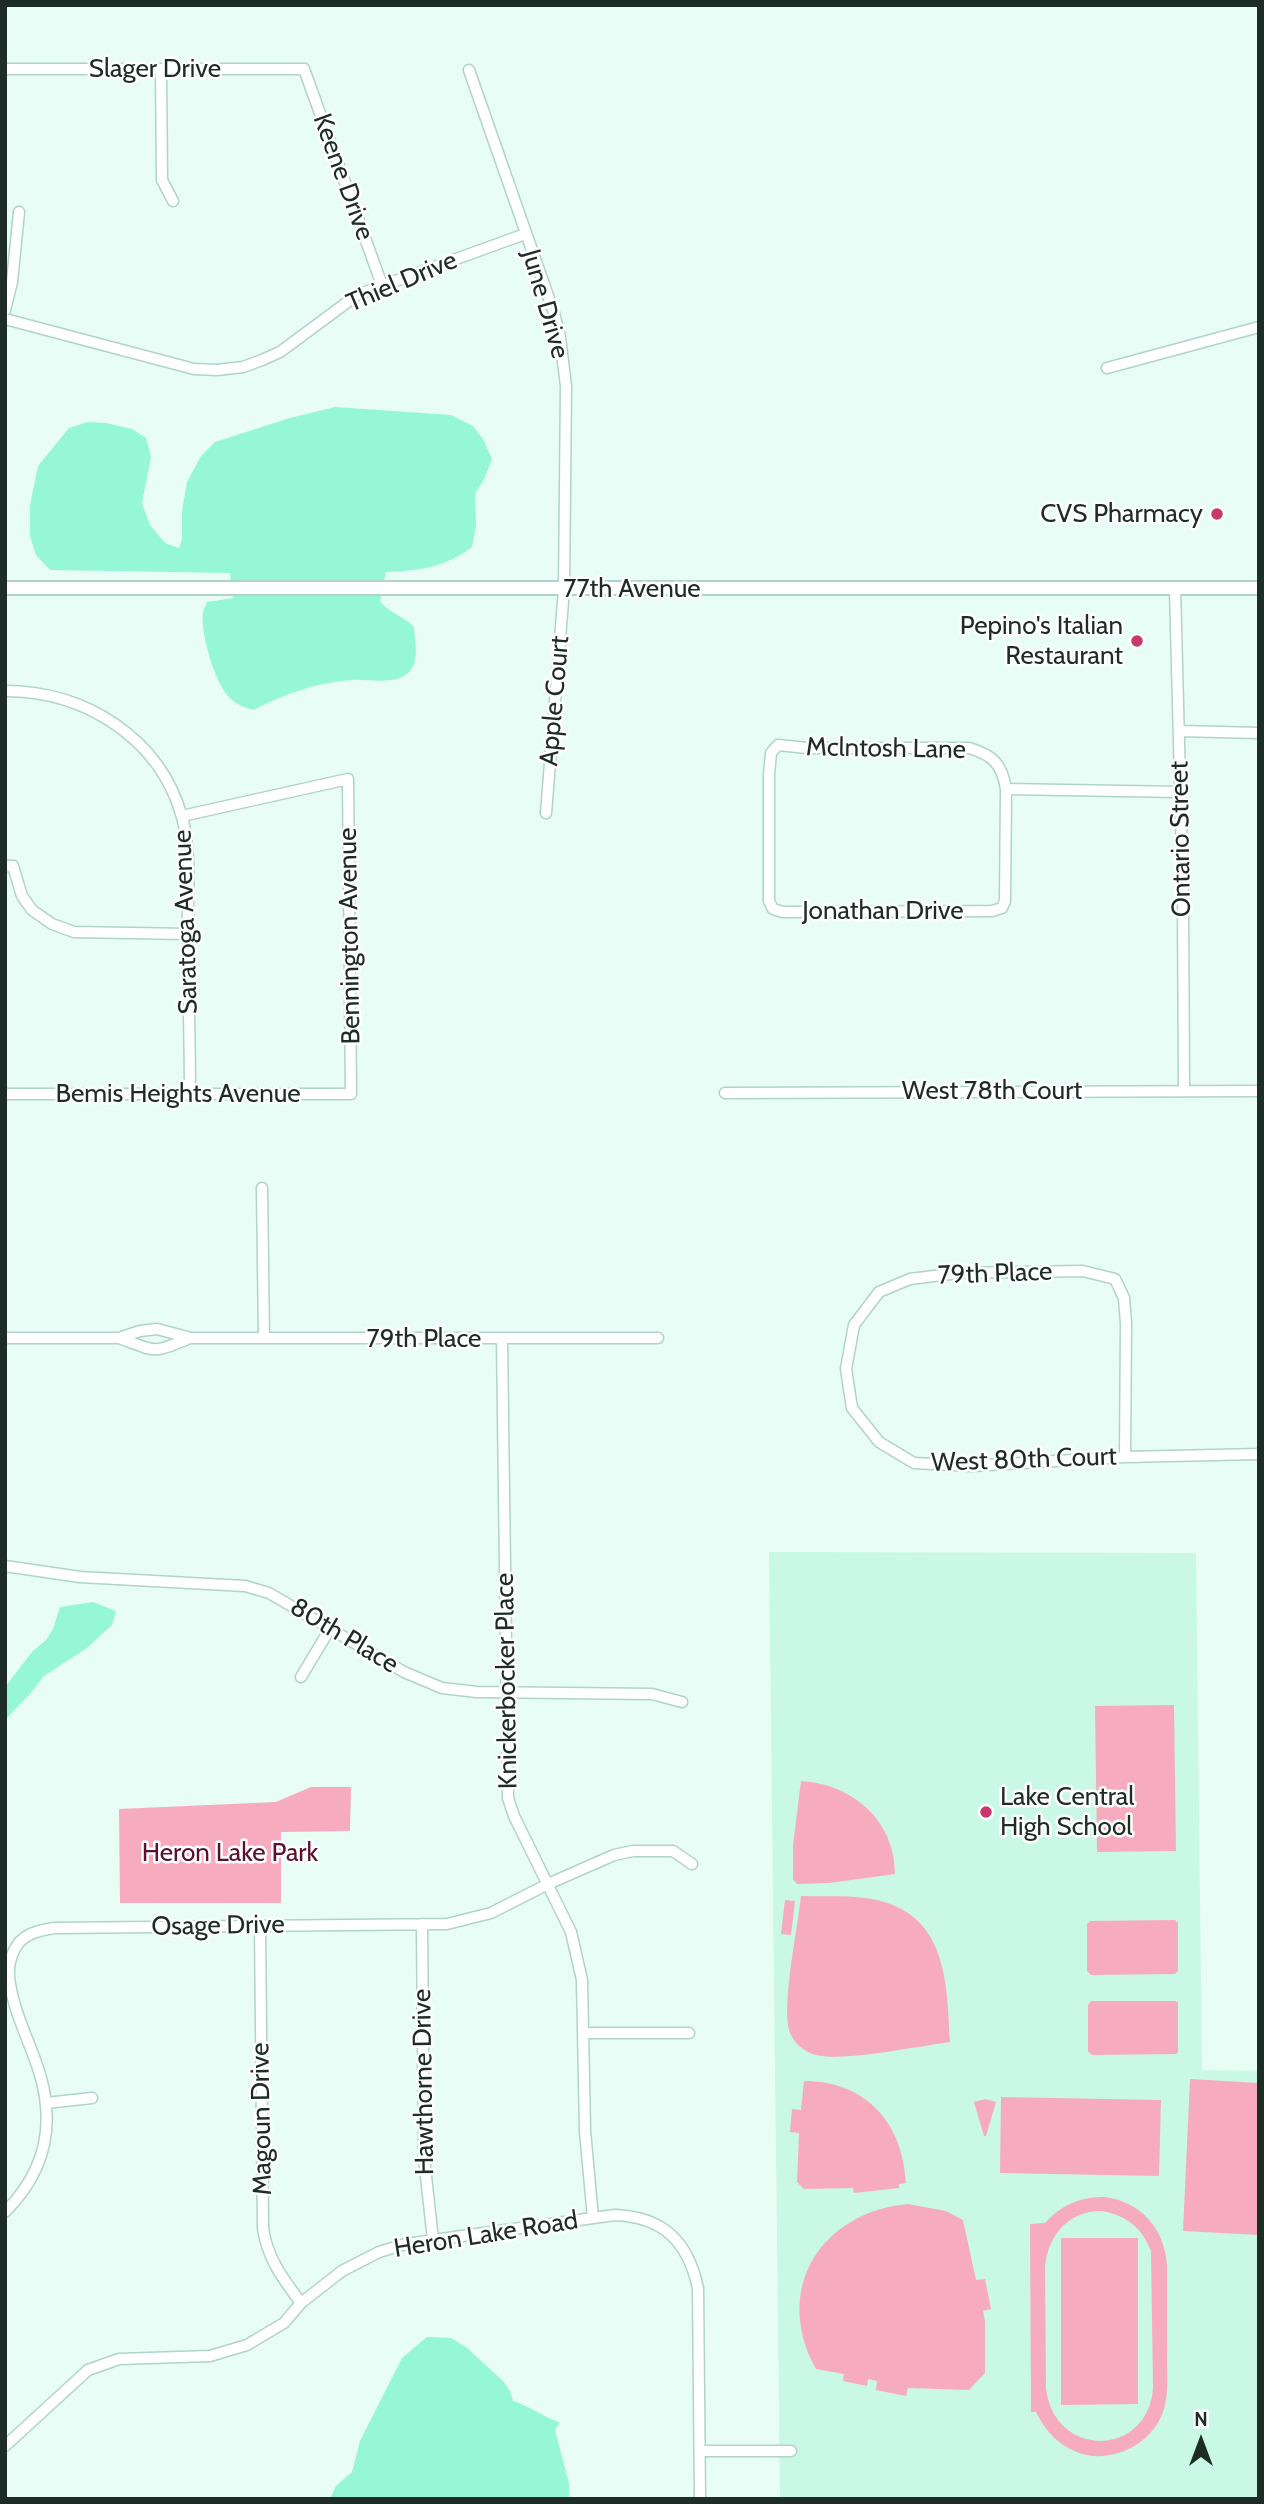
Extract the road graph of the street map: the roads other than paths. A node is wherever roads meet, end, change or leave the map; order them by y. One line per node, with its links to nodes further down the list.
1 (5, 69): 2 (street, Slager Drive)
2 (161, 69): 3 (street, Slager Drive); 5 (street)
3 (304, 69): 8 (street, Keene Drive)
4 (469, 70): 7 (street, June Drive)
5 (173, 201)
6 (19, 212): 9 (street)
7 (525, 234): 8 (street, Thiel Drive); 15 (street, June Drive)
8 (382, 285): 10 (street, Thiel Drive)
9 (5, 310)
10 (5, 319)
11 (1259, 327): 12 (street)
12 (1107, 368)
13 (5, 588): 15 (street, 77th Avenue)
14 (1259, 588): 16 (street, 77th Avenue)
15 (564, 589): 16 (street, 77th Avenue); 22 (street, Apple Court)
16 (1175, 589): 18 (street, Ontario Street)
17 (5, 691): 23 (street, Saratoga Avenue)
18 (1179, 731): 19 (street); 21 (street, Ontario Street)
19 (1259, 733)
20 (1006, 789): 21 (street); 25 (street, Jonathan Drive); 25 (street, Mclntosh Lane)
21 (1180, 792): 27 (street, Ontario Street)
22 (546, 813)
23 (182, 816): 26 (street, Saratoga Avenue); 32 (street, Bennington Avenue)
24 (5, 866): 26 (street)
25 (769, 901)
26 (188, 934): 31 (street, Saratoga Avenue)
27 (1184, 1090): 28 (street, West 78th Court); 29 (street, West 78th Court)
28 (1259, 1091)
29 (725, 1093)
30 (5, 1094): 31 (street, Bemis Heights Avenue)
31 (190, 1094): 32 (street, Bemis Heights Avenue)
32 (351, 1094)
33 (262, 1188): 37 (street)
34 (5, 1338): 35 (street, 79th Place)
35 (119, 1338): 36 (street, 79th Place); 36 (street, 79th Place)
36 (191, 1338): 37 (street, 79th Place)
37 (264, 1338): 39 (street, 79th Place)
38 (658, 1338): 39 (street, 79th Place)
39 (502, 1339): 46 (street, Knickerbocker Place)
40 (846, 1369): 42 (street, West 80th Court); 42 (street, 79th Place)
41 (1259, 1454): 42 (street, West 80th Court)
42 (1125, 1457)
43 (5, 1566): 44 (street, 80th Place)
44 (331, 1627): 45 (street); 46 (street, 80th Place)
45 (301, 1677)
46 (506, 1692): 47 (street, 80th Place); 49 (street, Knickerbocker Place)
47 (682, 1702)
48 (692, 1864): 49 (street, Osage Drive)
49 (548, 1884): 50 (street, Osage Drive); 52 (street, Knickerbocker Place)
50 (422, 1924): 51 (street, Osage Drive); 58 (street, Hawthorne Drive)
51 (260, 1925): 55 (street, Osage Drive); 59 (street, Magoun Drive)
52 (583, 2033): 53 (street); 57 (street, Knickerbocker Place)
53 (689, 2033)
54 (92, 2098): 55 (street)
55 (46, 2103): 56 (street, Osage Drive)
56 (5, 2212)
57 (593, 2218): 58 (street, Heron Lake Road); 61 (street, Heron Lake Road)
58 (433, 2240): 59 (street, Heron Lake Road)
59 (301, 2303): 60 (street, Heron Lake Road)
60 (5, 2446)
61 (700, 2451): 62 (street); 63 (street, Heron Lake Road)
62 (792, 2451)
63 (700, 2499)

